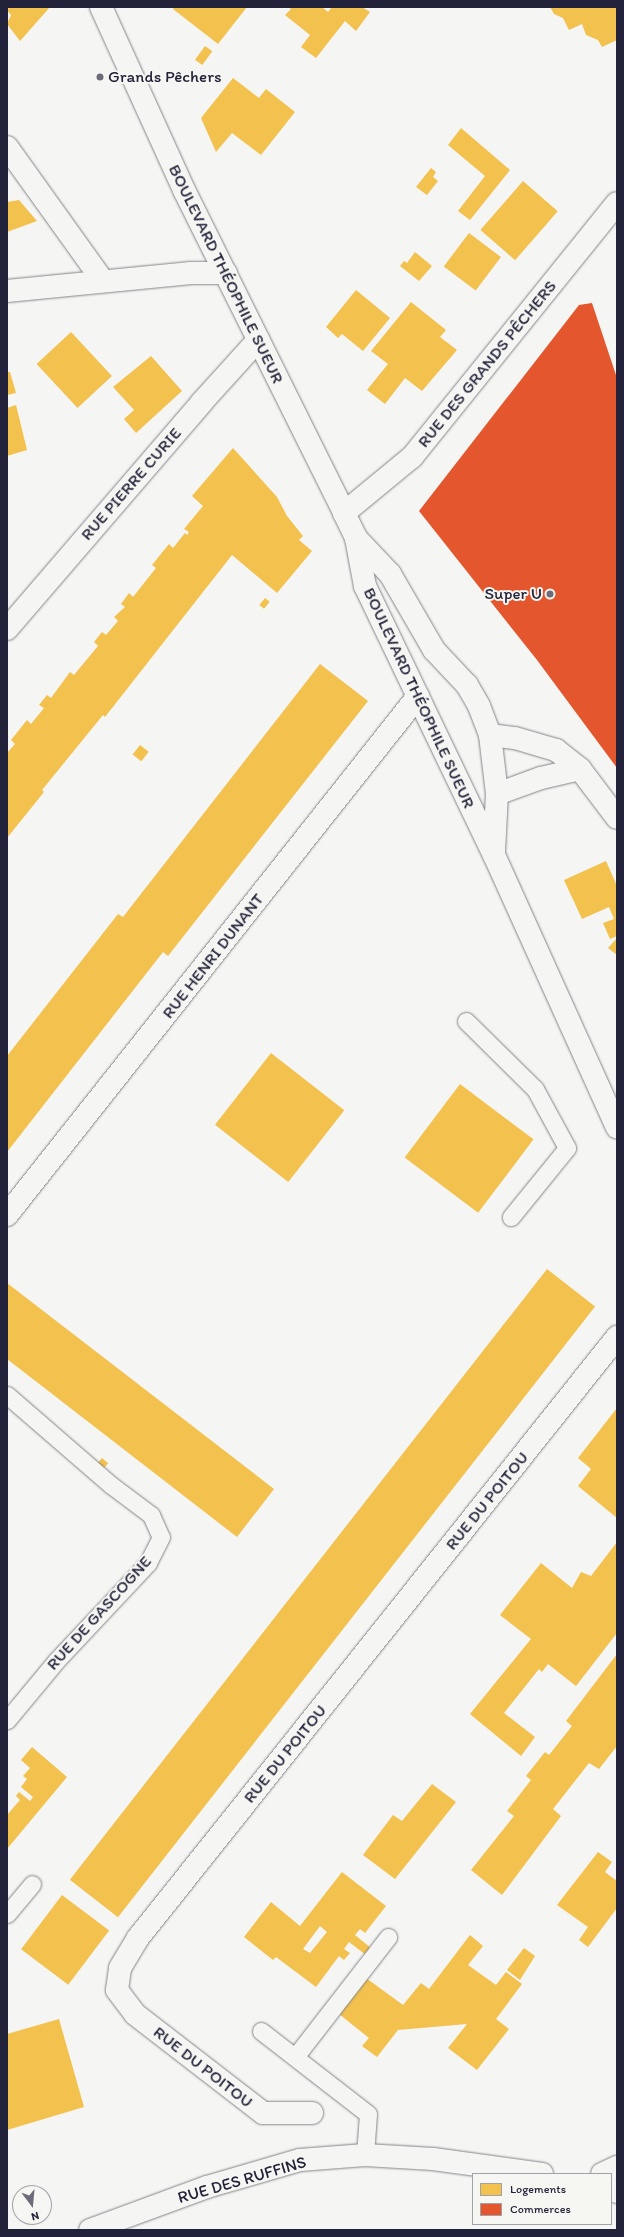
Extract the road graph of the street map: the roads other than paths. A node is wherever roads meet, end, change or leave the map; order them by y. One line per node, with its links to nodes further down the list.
1 (102, 7): 4 (street, BOULEVARD THÉOPHILE SUEUR)
2 (7, 147): 5 (street)
3 (617, 202): 8 (street, RUE DES GRANDS PÊCHERS)
4 (226, 273): 5 (street); 7 (street, BOULEVARD THÉOPHILE SUEUR)
5 (103, 281): 6 (street)
6 (7, 291)
7 (258, 340): 8 (street, BOULEVARD THÉOPHILE SUEUR); 10 (street, RUE PIERRE CURIE)
8 (344, 513): 9 (street, BOULEVARD THÉOPHILE SUEUR)
9 (356, 538): 11 (street, BOULEVARD THÉOPHILE SUEUR); 12 (street, BOULEVARD THÉOPHILE SUEUR)
10 (7, 629)
11 (418, 696): 16 (street, BOULEVARD THÉOPHILE SUEUR); 19 (street, RUE HENRI DUNANT)
12 (490, 735): 13 (street); 14 (street, BOULEVARD THÉOPHILE SUEUR)
13 (580, 769): 14 (street); 15 (street)
14 (497, 794): 16 (street, BOULEVARD THÉOPHILE SUEUR)
15 (617, 818)
16 (494, 855): 18 (street, BOULEVARD THÉOPHILE SUEUR)
17 (466, 1021): 20 (lane)
18 (617, 1128)
19 (7, 1215)
20 (511, 1217)
21 (617, 1337): 29 (street, RUE DU POITOU)
22 (7, 1395): 23 (lane, RUE DE GASCOGNE)
23 (7, 1720)
24 (32, 1884): 25 (lane)
25 (7, 1914)
26 (388, 1936): 28 (lane)
27 (261, 2031): 28 (lane)
28 (294, 2057): 30 (lane)
29 (312, 2113)
30 (365, 2155): 32 (street, RUE DES RUFFINS); 34 (street, RUE DES RUFFINS)
31 (617, 2167): 33 (street)
32 (535, 2173)
33 (604, 2173)
34 (90, 2230)

